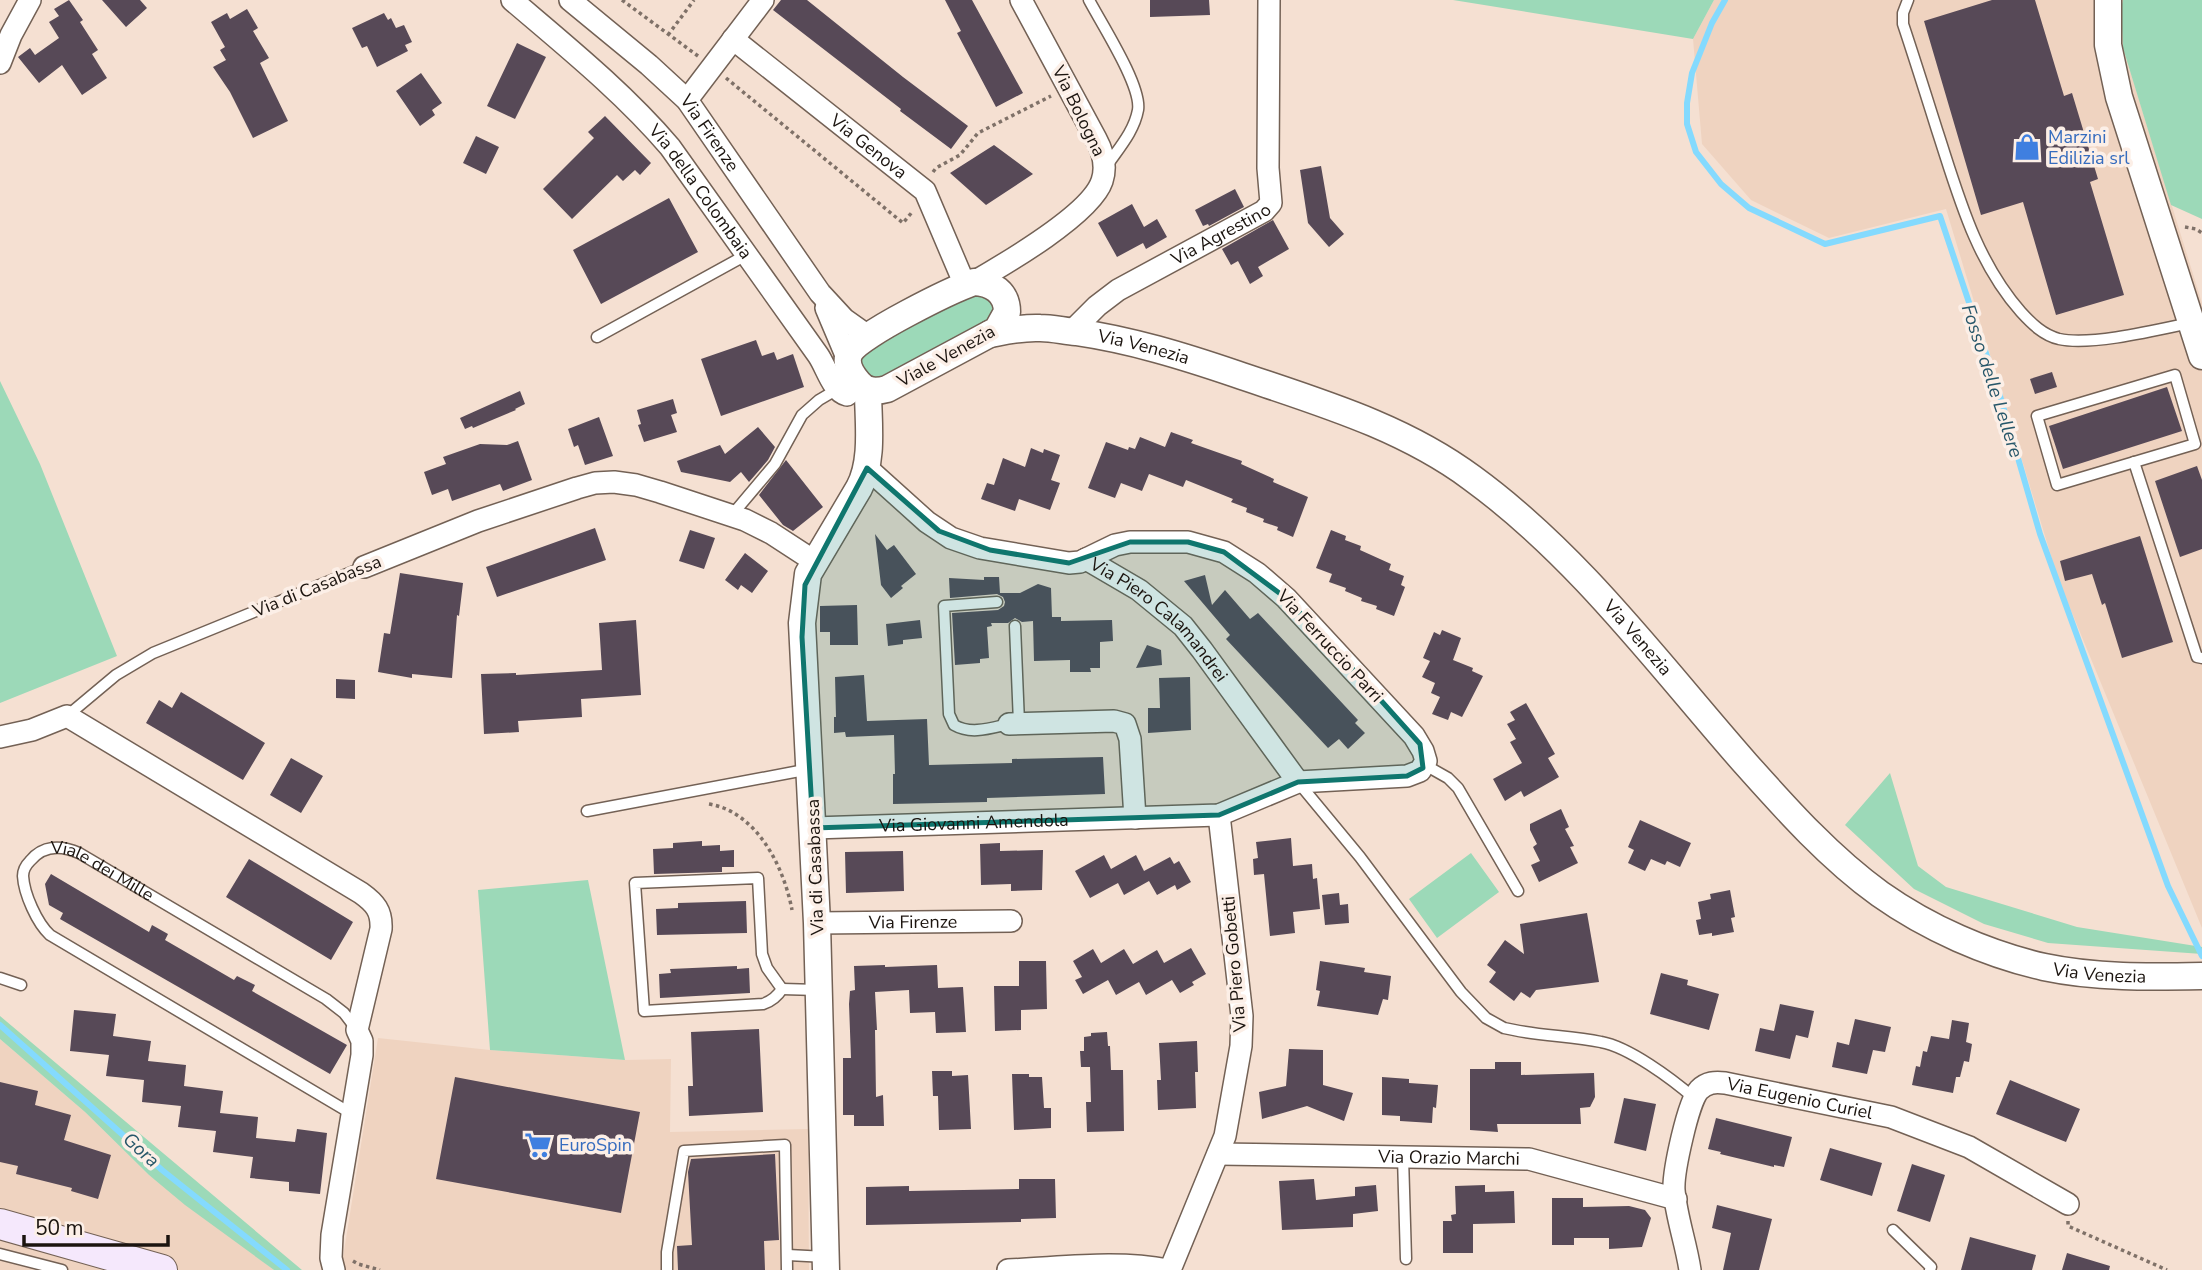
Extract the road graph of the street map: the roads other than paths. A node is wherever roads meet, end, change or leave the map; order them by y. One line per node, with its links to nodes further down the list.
1 (30, 0): 11 (street)
2 (512, 0): 15 (street, Via della Colombaia)
3 (570, 0): 12 (street, Via Firenze)
4 (763, 0): 10 (street)
5 (1021, 0): 13 (street, Via Bologna)
6 (1089, 0): 13 (lane)
7 (1269, 0): 21 (street, Via Agrestino)
8 (1908, 0): 19 (lane)
9 (2108, 0): 19 (street)
10 (733, 39): 12 (street); 16 (street, Via Genova)
11 (0, 63)
12 (687, 100): 17 (street, Via Firenze)
13 (1104, 169): 14 (street, Via Bologna)
14 (1037, 243): 16 (street, Via Bologna); 18 (street, Via Bologna)
15 (746, 255): 24 (lane); 27 (street, Via della Colombaia)
16 (969, 284): 18 (street); 23 (street, Via Bologna)
17 (820, 293): 23 (street, Via Firenze); 26 (street, Via Firenze)
18 (1005, 300): 20 (street, Via Venezia); 22 (street, Viale Venezia)
19 (2191, 323): 25 (street)
20 (1041, 328): 21 (street, Via Venezia); 22 (street, Via Venezia)
21 (1070, 332): 50 (street, Via Venezia)
22 (990, 334): 27 (street, Viale Venezia)
23 (868, 336): 26 (street)
24 (597, 337)
25 (2202, 356)
26 (848, 360): 27 (street, Via Firenze)
27 (855, 388): 29 (street, Via Firenze); 30 (lane)
28 (2134, 462): 28 (lane); 36 (lane)
29 (867, 468): 31 (street, Via Piero Calamandrei); 32 (street, Via Firenze)
30 (732, 515): 32 (street, Via di Casabassa); 33 (street, Via di Casabassa)
31 (1086, 559): 40 (street, Via Ferruccio Parri); 42 (street, Via Piero Calamandrei)
32 (814, 561): 41 (street, Via di Casabassa)
33 (364, 567): 37 (lane, Via di Casabassa)
34 (997, 602): 38 (lane)
35 (1015, 626): 38 (lane)
36 (2202, 658)
37 (67, 716): 39 (street, Via di Casabassa); 55 (street)
38 (1014, 723): 45 (street)
39 (0, 737)
40 (1425, 765): 42 (street); 47 (lane)
41 (810, 769): 43 (lane); 46 (street, Via di Casabassa)
42 (1298, 782): 44 (street); 56 (lane)
43 (587, 811)
44 (1219, 815): 45 (street, Via Giovanni Amendola); 58 (street, Via Piero Gobetti)
45 (1135, 818): 46 (street, Via Giovanni Amendola)
46 (813, 828): 49 (street, Via di Casabassa)
47 (1518, 891)
48 (1011, 921): 49 (street, Via Firenze)
49 (817, 923): 54 (street, Via di Casabassa)
50 (2202, 976)
51 (0, 978): 52 (lane)
52 (21, 985)
53 (782, 989): 53 (lane); 54 (lane)
54 (820, 990): 67 (street, Via di Casabassa)
55 (358, 1030): 57 (street); 57 (lane, Viale dei Mille)
56 (1694, 1098): 60 (street); 61 (street, Via Eugenio Curiel)
57 (352, 1114): 70 (street)
58 (1218, 1154): 59 (street, Via Orazio Marchi); 74 (street, Via Piero Gobetti)
59 (1403, 1157): 60 (street, Via Orazio Marchi); 66 (lane)
60 (1676, 1199): 75 (street)
61 (2068, 1204)
62 (0, 1224): 69 (main road)
63 (1893, 1230): 76 (lane)
64 (0, 1254): 68 (lane)
65 (788, 1255): 67 (lane); 71 (lane); 72 (lane)
66 (1406, 1259)
67 (826, 1264)
68 (62, 1270)
69 (162, 1270)
70 (334, 1270)
71 (667, 1270)
72 (787, 1270)
73 (1008, 1270): 74 (street)
74 (1169, 1270)
75 (1690, 1270)
76 (1930, 1270)

